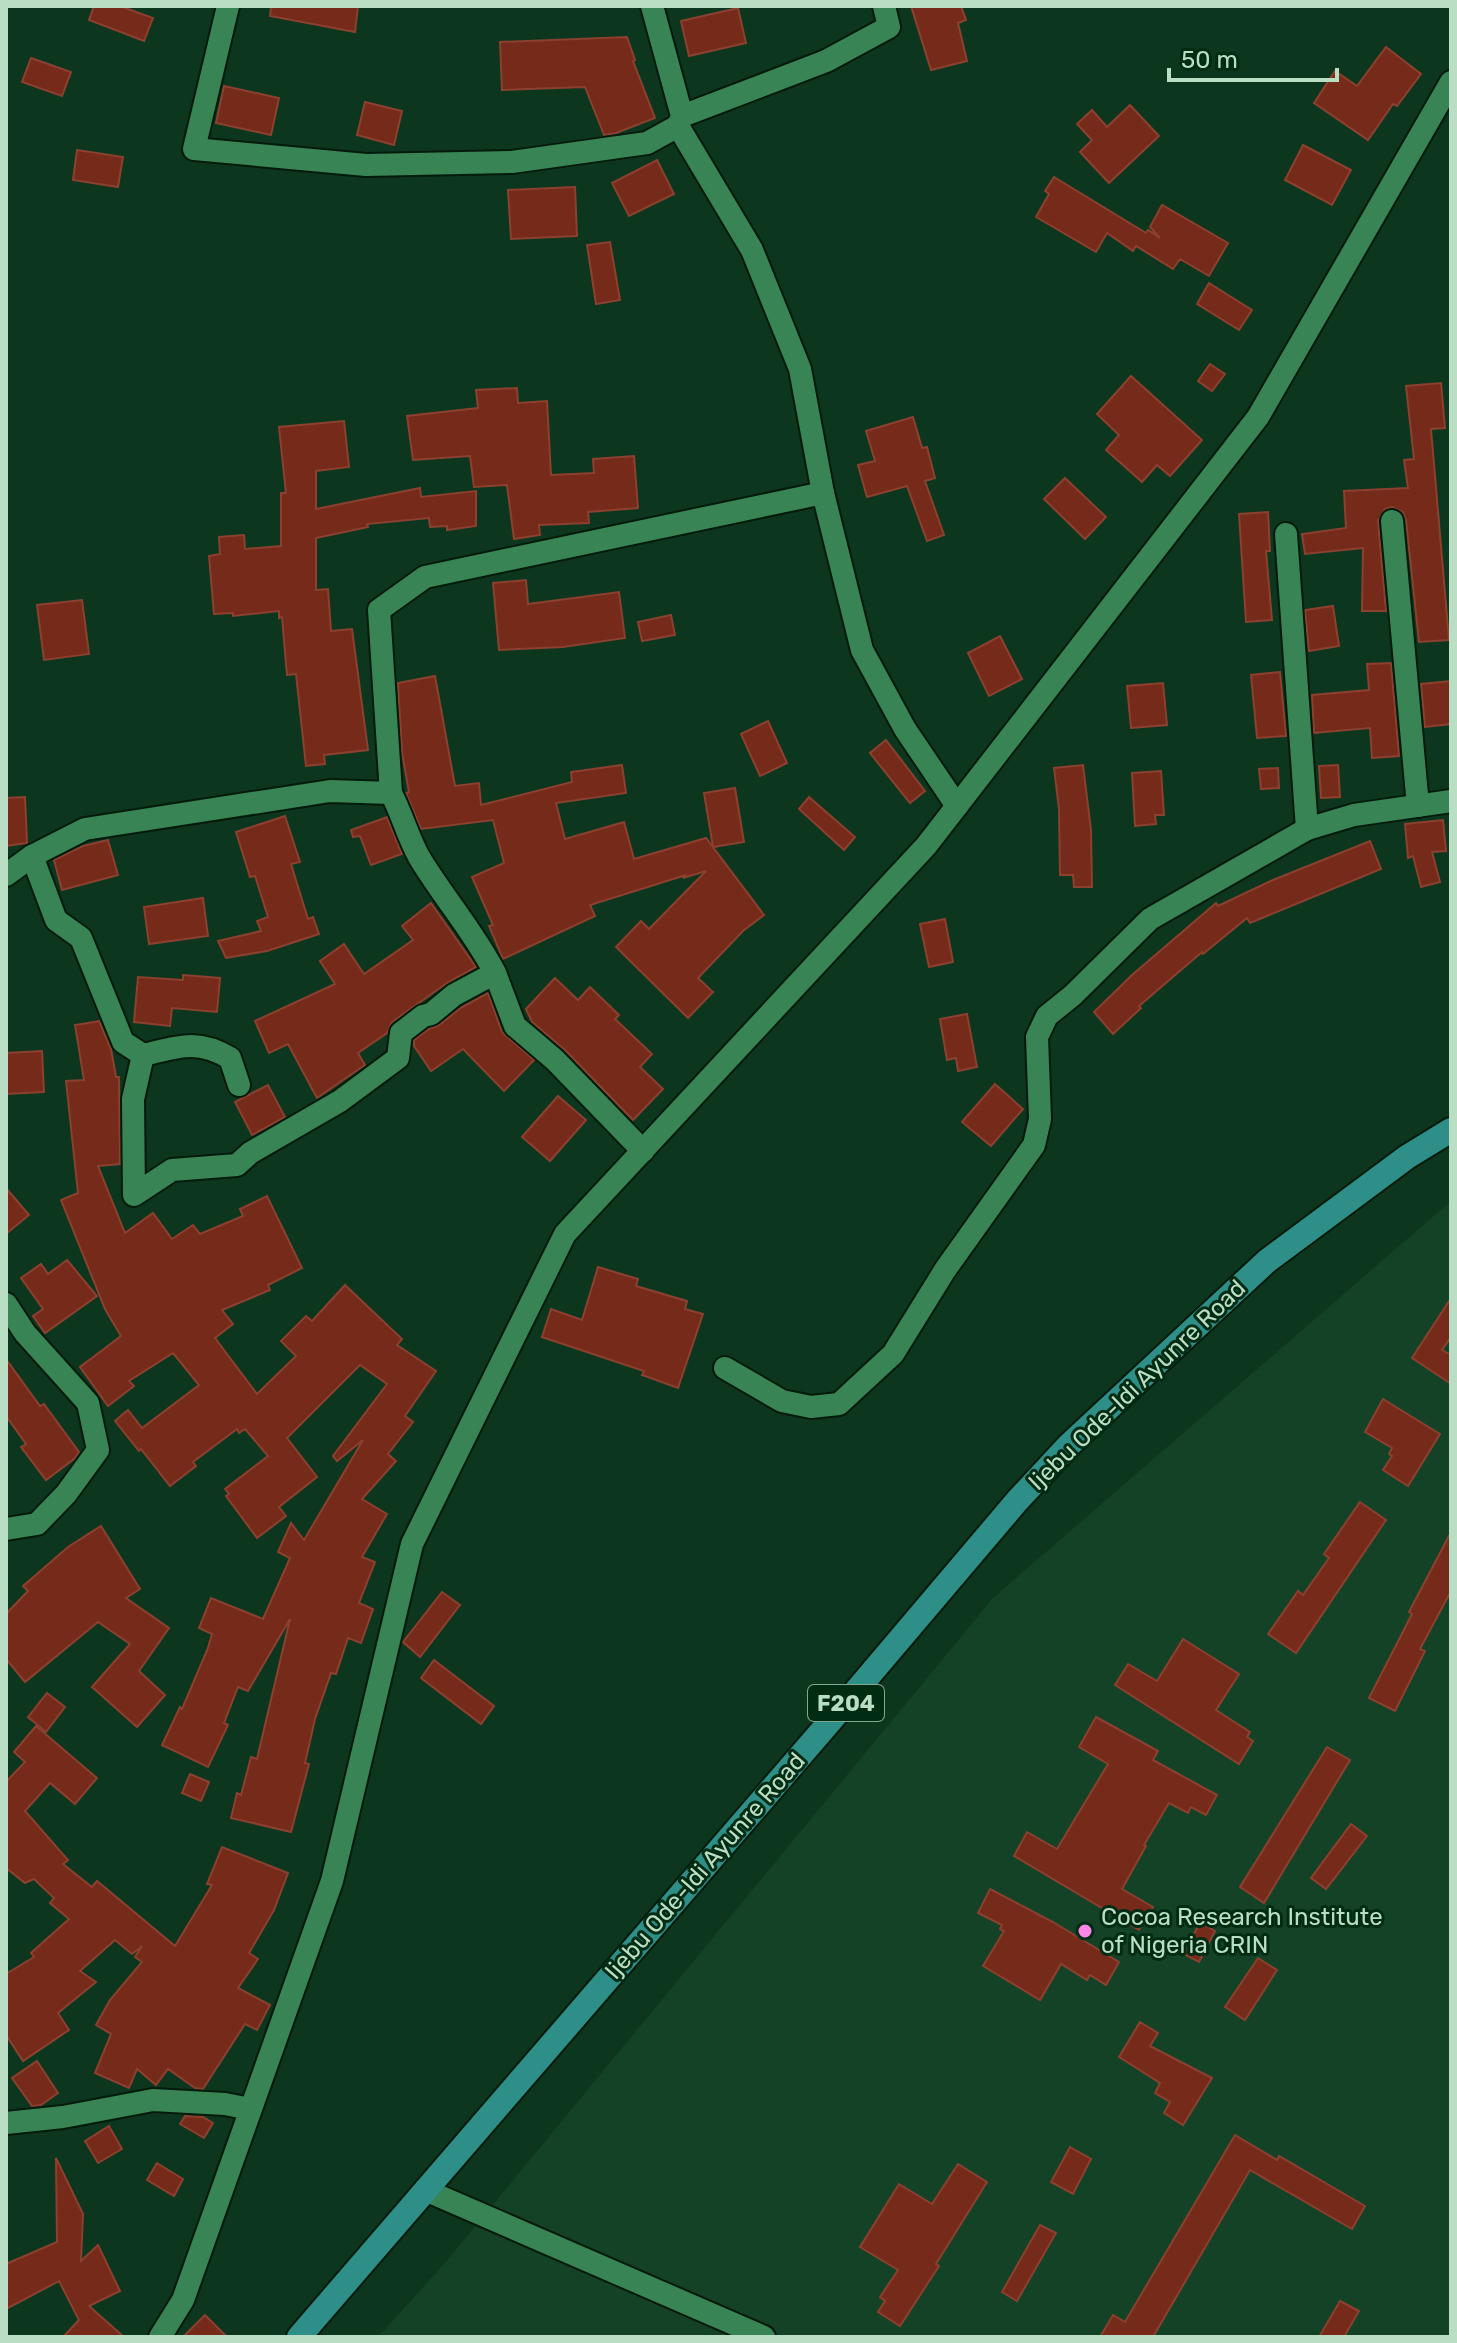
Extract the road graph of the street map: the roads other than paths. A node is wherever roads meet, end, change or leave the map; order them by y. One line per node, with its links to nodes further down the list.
1 (228, 6): 5 (street)
2 (652, 6): 5 (street)
3 (884, 6): 5 (street)
4 (1451, 82): 11 (street)
5 (680, 121): 6 (street)
6 (823, 493): 9 (street); 11 (street)
7 (1392, 521): 12 (street)
8 (1286, 534): 13 (street)
9 (391, 793): 14 (street); 16 (street)
10 (1451, 801): 12 (street)
11 (957, 806): 20 (street)
12 (1418, 806): 13 (street)
13 (1307, 829): 22 (street)
14 (32, 856): 15 (street); 17 (street)
15 (6, 875)
16 (495, 973): 17 (street); 20 (street)
17 (143, 1055): 18 (street)
18 (239, 1085)
19 (1451, 1130): 26 (main road, Ijebu Ode-Idi Ayunre Road / F204)
20 (643, 1151): 24 (street)
21 (6, 1304): 23 (street)
22 (725, 1368)
23 (6, 1529)
24 (250, 2109): 25 (street); 27 (street)
25 (6, 2123)
26 (425, 2190): 28 (main road, Ijebu Ode-Idi Ayunre Road / F204); 29 (street)
27 (160, 2337)
28 (299, 2337)
29 (764, 2337)

